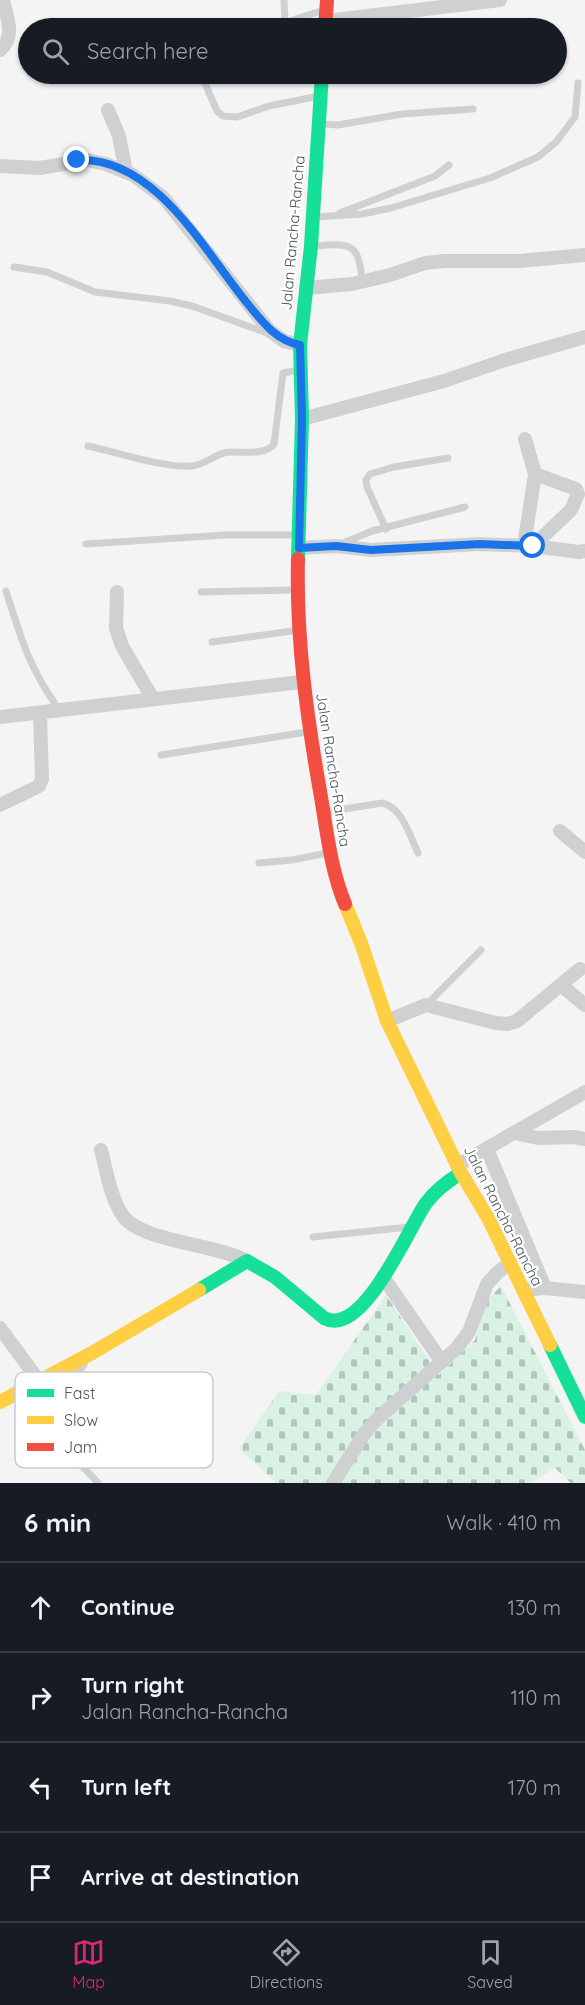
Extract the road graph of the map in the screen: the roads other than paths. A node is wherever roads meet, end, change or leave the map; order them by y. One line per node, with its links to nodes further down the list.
1 (3, 0): 6 (street)
2 (284, 0): 5 (lane)
3 (500, 0): 4 (street)
4 (326, 15)
5 (285, 18)
6 (0, 50)
7 (578, 83): 17 (lane)
8 (205, 84): 10 (lane)
9 (322, 84): 10 (main road, Jalan Rancha-Rancha)
10 (321, 96): 13 (main road, Jalan Rancha-Rancha)
11 (473, 109): 13 (lane)
12 (108, 110): 16 (street)
13 (319, 124): 18 (main road, Jalan Rancha-Rancha)
14 (449, 165): 17 (lane)
15 (0, 166): 16 (street)
16 (126, 172): 24 (street)
17 (335, 215): 18 (lane)
18 (313, 217): 19 (main road, Jalan Rancha-Rancha)
19 (311, 246): 22 (lane); 23 (main road, Jalan Rancha-Rancha)
20 (585, 255): 22 (street)
21 (14, 267): 24 (lane)
22 (362, 281): 23 (street)
23 (306, 288): 26 (main road, Jalan Rancha-Rancha)
24 (277, 336): 26 (street)
25 (585, 337): 28 (street)
26 (300, 345): 27 (main road, Jalan Rancha-Rancha)
27 (301, 370): 28 (main road, Jalan Rancha-Rancha); 30 (lane)
28 (302, 419): 35 (main road, Jalan Rancha-Rancha)
29 (525, 439): 32 (street)
30 (88, 446)
31 (448, 458): 34 (lane)
32 (535, 474): 38 (street); 38 (street)
33 (465, 507): 34 (lane)
34 (386, 529): 37 (lane)
35 (299, 542): 36 (lane); 37 (street); 40 (main road, Jalan Rancha-Rancha)
36 (86, 544)
37 (336, 546): 38 (street)
38 (529, 546): 39 (street)
39 (585, 551)
40 (298, 590): 43 (lane); 44 (main road, Jalan Rancha-Rancha)
41 (6, 591): 48 (lane)
42 (117, 592): 47 (street)
43 (201, 592)
44 (299, 630): 45 (lane); 46 (main road, Jalan Rancha-Rancha)
45 (212, 642)
46 (302, 682): 47 (street); 51 (main road, Jalan Rancha-Rancha)
47 (153, 699): 48 (street)
48 (60, 711): 49 (street)
49 (40, 713): 50 (street); 53 (street)
50 (0, 717)
51 (310, 732): 52 (lane); 54 (main road, Jalan Rancha-Rancha)
52 (161, 755)
53 (0, 805)
54 (323, 812): 57 (main road, Jalan Rancha-Rancha); 58 (lane)
55 (560, 831): 56 (street)
56 (585, 852)
57 (330, 853): 59 (lane); 65 (main road, Jalan Rancha-Rancha)
58 (418, 853)
59 (259, 863)
60 (481, 950): 63 (lane)
61 (580, 969): 62 (street)
62 (561, 985): 63 (street); 64 (street)
63 (426, 1005): 65 (street)
64 (585, 1005)
65 (387, 1021): 71 (main road, Jalan Rancha-Rancha)
66 (585, 1092): 67 (street)
67 (515, 1132): 68 (street); 69 (street)
68 (585, 1139)
69 (487, 1149): 71 (street); 77 (street)
70 (100, 1150): 74 (street)
71 (459, 1169): 72 (main road); 75 (main road, Jalan Rancha-Rancha)
72 (413, 1227): 73 (lane); 76 (main road)
73 (313, 1237)
74 (247, 1261): 76 (main road); 81 (main road)
75 (510, 1263): 78 (main road, Jalan Rancha-Rancha); 82 (street)
76 (383, 1276): 82 (street)
77 (545, 1288): 78 (street); 79 (street)
78 (523, 1290): 88 (main road, Jalan Rancha-Rancha)
79 (585, 1292)
80 (0, 1328): 83 (street)
81 (92, 1353): 84 (main road); 85 (lane)
82 (442, 1362): 91 (street)
83 (32, 1372)
84 (56, 1372)
85 (78, 1372)
86 (15, 1394): 87 (main road)
87 (0, 1402)
88 (585, 1417)
89 (84, 1468): 90 (lane)
90 (98, 1483)
91 (333, 1483)

